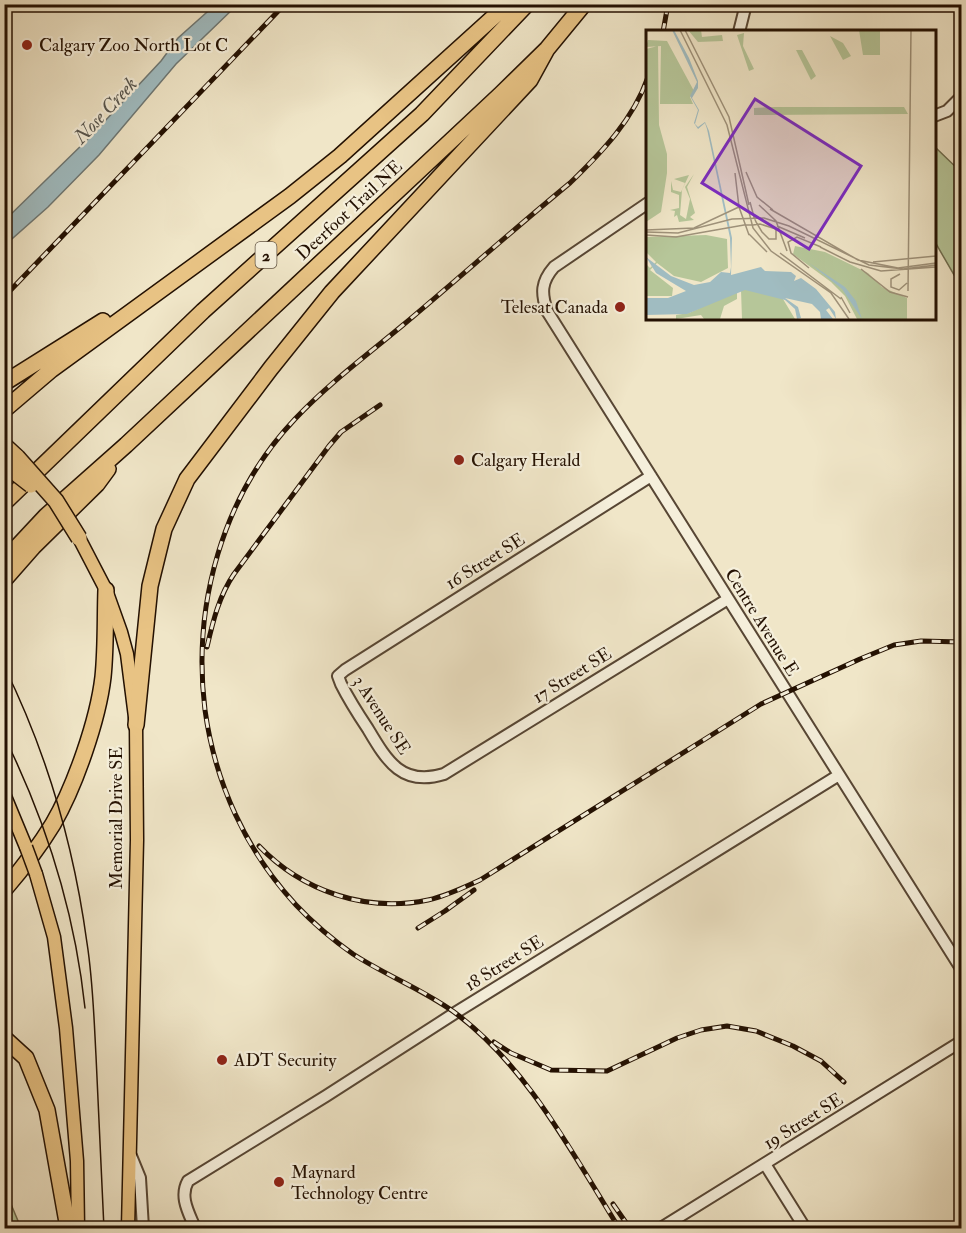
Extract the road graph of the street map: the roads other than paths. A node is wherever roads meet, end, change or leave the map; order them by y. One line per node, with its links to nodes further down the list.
1 (508, 4): 10 (highway)
2 (526, 4): 17 (highway, Deerfoot Trail NE / 2)
3 (584, 4): 6 (highway, Deerfoot Trail NE / 2)
4 (746, 4): 5 (street)
5 (740, 30)
6 (547, 49): 14 (highway, Deerfoot Trail NE / 2); 24 (highway)
7 (962, 96): 8 (street)
8 (936, 115)
9 (646, 204): 16 (street, Centre Avenue E)
10 (222, 244): 11 (highway); 12 (highway)
11 (4, 382)
12 (4, 410)
13 (4, 445): 15 (highway, Memorial Drive SE)
14 (126, 445): 19 (highway, Deerfoot Trail NE / 2); 20 (highway)
15 (11, 461): 18 (highway, Memorial Drive SE, bridge)
16 (651, 476): 22 (street, Centre Avenue E); 23 (street, 16 Street SE)
17 (4, 503)
18 (79, 538): 21 (main road, Memorial Drive SE)
19 (4, 561)
20 (4, 580)
21 (106, 590): 24 (main road, Memorial Drive SE); 28 (highway)
22 (728, 599): 25 (street, Centre Avenue E); 26 (street, 17 Street SE)
23 (338, 676): 26 (street, 3 Avenue SE)
24 (136, 726): 32 (main road, Memorial Drive SE)
25 (839, 775): 29 (street, Centre Avenue E); 38 (street, 18 Street SE)
26 (434, 777)
27 (4, 794): 35 (main road, bridge)
28 (4, 890)
29 (962, 970)
30 (4, 1038): 34 (highway)
31 (962, 1041): 33 (street, 19 Street SE)
32 (129, 1153): 36 (main road, Memorial Drive SE); 37 (street)
33 (765, 1164): 39 (street, 19 Street SE); 40 (street)
34 (68, 1228)
35 (78, 1228)
36 (128, 1228)
37 (143, 1228)
38 (195, 1228)
39 (661, 1228)
40 (805, 1228)

